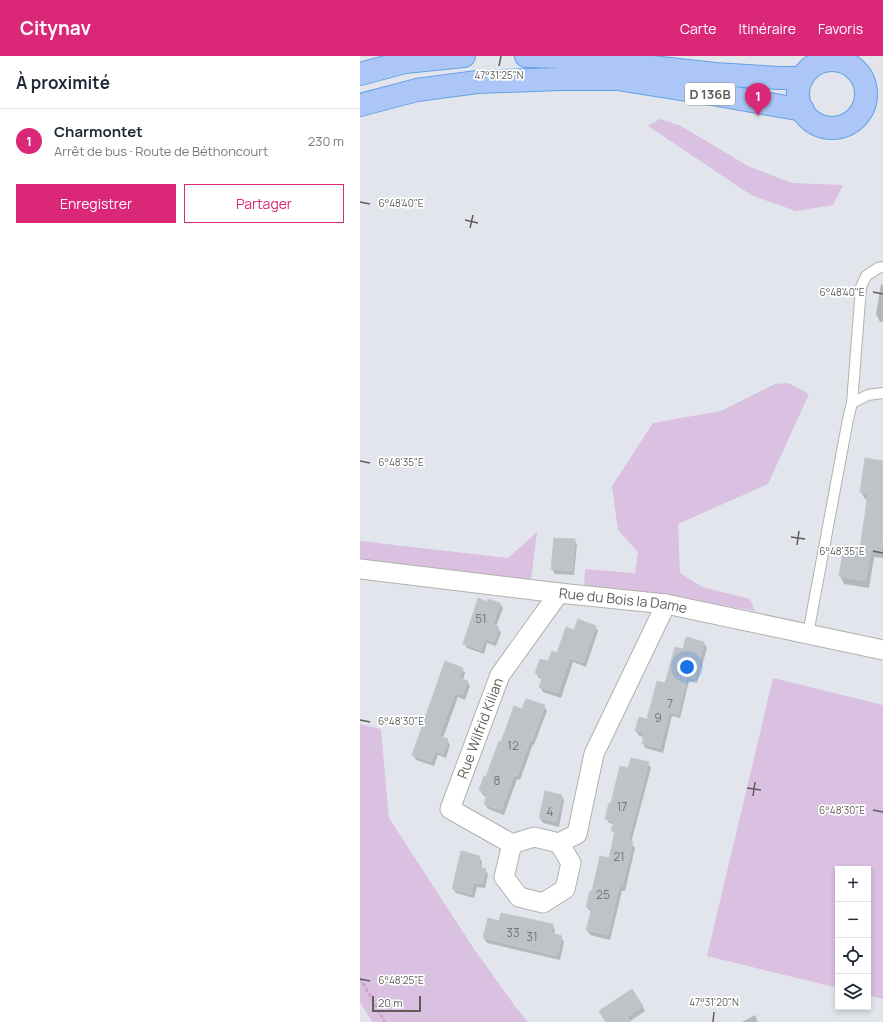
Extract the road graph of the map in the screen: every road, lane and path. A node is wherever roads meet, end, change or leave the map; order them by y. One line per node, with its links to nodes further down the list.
1 (464, 56): 4 (main road)
2 (526, 56): 5 (main road, D 136B)
3 (838, 58): 5 (main road); 6 (main road)
4 (360, 74)
5 (802, 78): 8 (main road)
6 (875, 93): 8 (main road)
7 (360, 105): 8 (main road, D 136B)
8 (802, 110)
9 (883, 268): 11 (lane)
10 (883, 393): 11 (lane)
11 (852, 403): 15 (lane)
12 (360, 569): 13 (street, Rue du Bois la Dame)
13 (559, 593): 14 (street, Rue du Bois la Dame); 18 (street, Rue Wilfrid Kilian)
14 (666, 604): 15 (street, Rue du Bois la Dame); 17 (street)
15 (808, 634): 16 (street, Rue du Bois la Dame)
16 (883, 650)
17 (559, 843): 18 (street); 18 (street)
18 (512, 844)
19 (360, 978): 20 (path)
20 (385, 1022)

